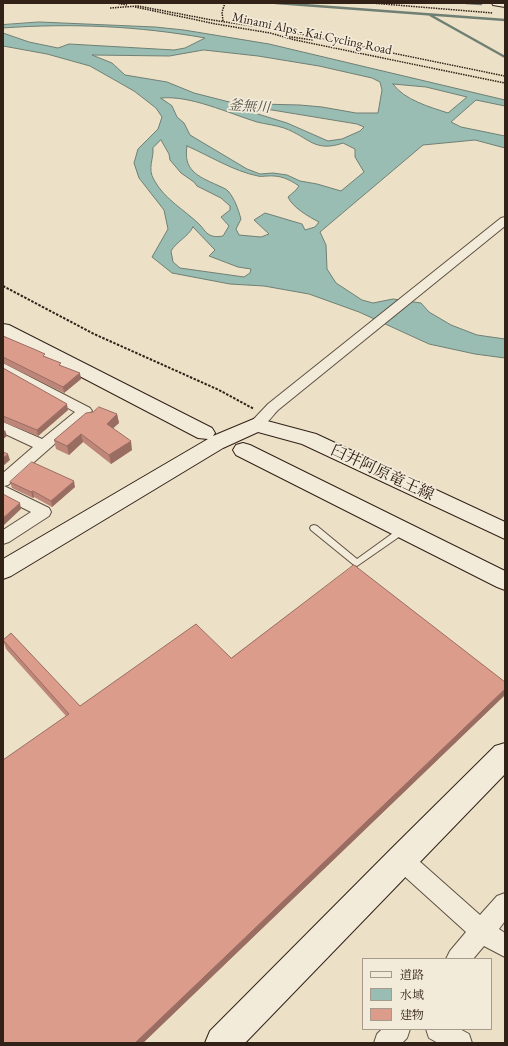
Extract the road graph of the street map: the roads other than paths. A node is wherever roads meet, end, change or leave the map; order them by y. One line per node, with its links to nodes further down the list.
1 (505, 4): 2 (street)
2 (497, 8)
3 (505, 220): 6 (street)
4 (3, 328): 8 (street)
5 (3, 368): 9 (street)
6 (264, 416): 15 (street, 臼井阿原竜王線); 17 (street)
7 (3, 427): 9 (street)
8 (205, 433)
9 (44, 446): 11 (street)
10 (243, 450): 14 (street)
11 (3, 481)
12 (3, 491): 16 (street)
13 (314, 528): 14 (lane)
14 (404, 529): 18 (street)
15 (505, 531)
16 (3, 538)
17 (3, 570)
18 (505, 581)
19 (505, 755): 20 (street)
20 (401, 859): 22 (street); 27 (street)
21 (505, 904): 22 (street)
22 (481, 931): 23 (street); 24 (street)
23 (505, 946)
24 (459, 958)
25 (397, 1030): 28 (street)
26 (440, 1030): 29 (street)
27 (222, 1043)
28 (386, 1043)
29 (460, 1043)

